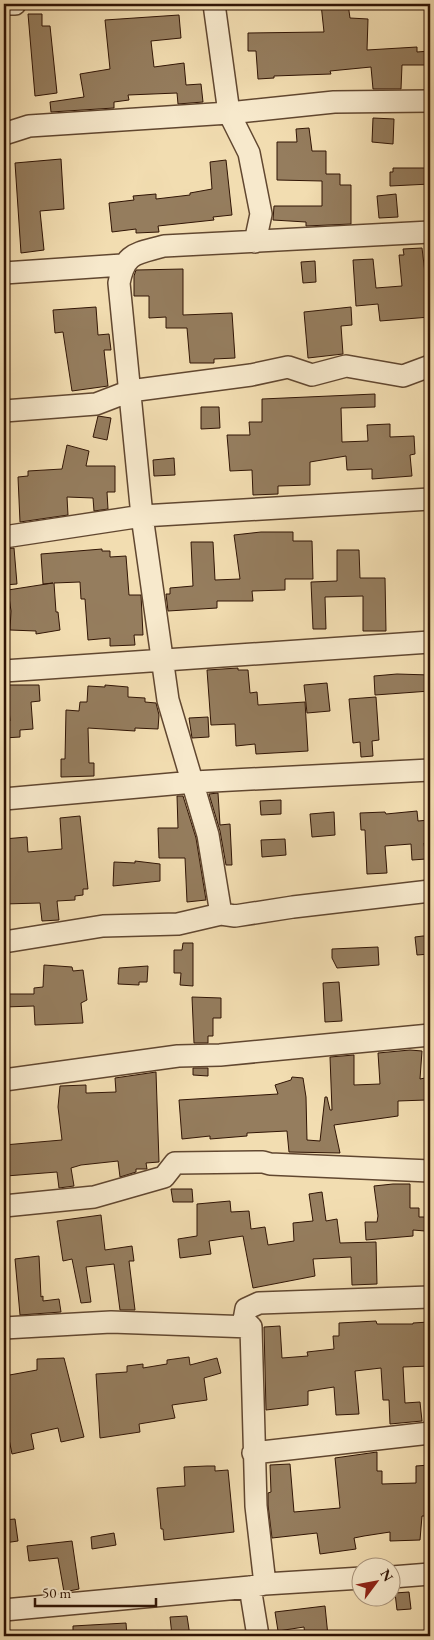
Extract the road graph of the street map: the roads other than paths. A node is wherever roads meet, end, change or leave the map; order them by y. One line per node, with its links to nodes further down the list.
1 (4, 4): 2 (street)
2 (15, 4)
3 (214, 4): 5 (street)
4 (430, 102): 5 (street)
5 (229, 113): 6 (street); 8 (street)
6 (4, 134)
7 (430, 232): 8 (street)
8 (255, 242): 9 (street)
9 (122, 265): 10 (street); 12 (street)
10 (4, 273)
11 (430, 366): 12 (street)
12 (130, 391): 13 (street); 15 (street)
13 (4, 411)
14 (430, 499): 15 (street)
15 (142, 516): 16 (street); 18 (street)
16 (4, 537)
17 (430, 642): 18 (street)
18 (162, 660): 19 (street); 21 (street)
19 (4, 671)
20 (430, 770): 21 (street)
21 (194, 782): 22 (street); 24 (street)
22 (4, 799)
23 (430, 891): 24 (street)
24 (221, 914): 25 (street)
25 (4, 942)
26 (430, 1035): 27 (street)
27 (4, 1080)
28 (430, 1171): 29 (street)
29 (4, 1206)
30 (430, 1297): 31 (street)
31 (251, 1327): 32 (street); 34 (street)
32 (4, 1328)
33 (430, 1433): 34 (street)
34 (254, 1453): 38 (street)
35 (430, 1574): 36 (street)
36 (402, 1575)
37 (352, 1579): 38 (street)
38 (257, 1586): 39 (street); 40 (street)
39 (4, 1610)
40 (258, 1636)

